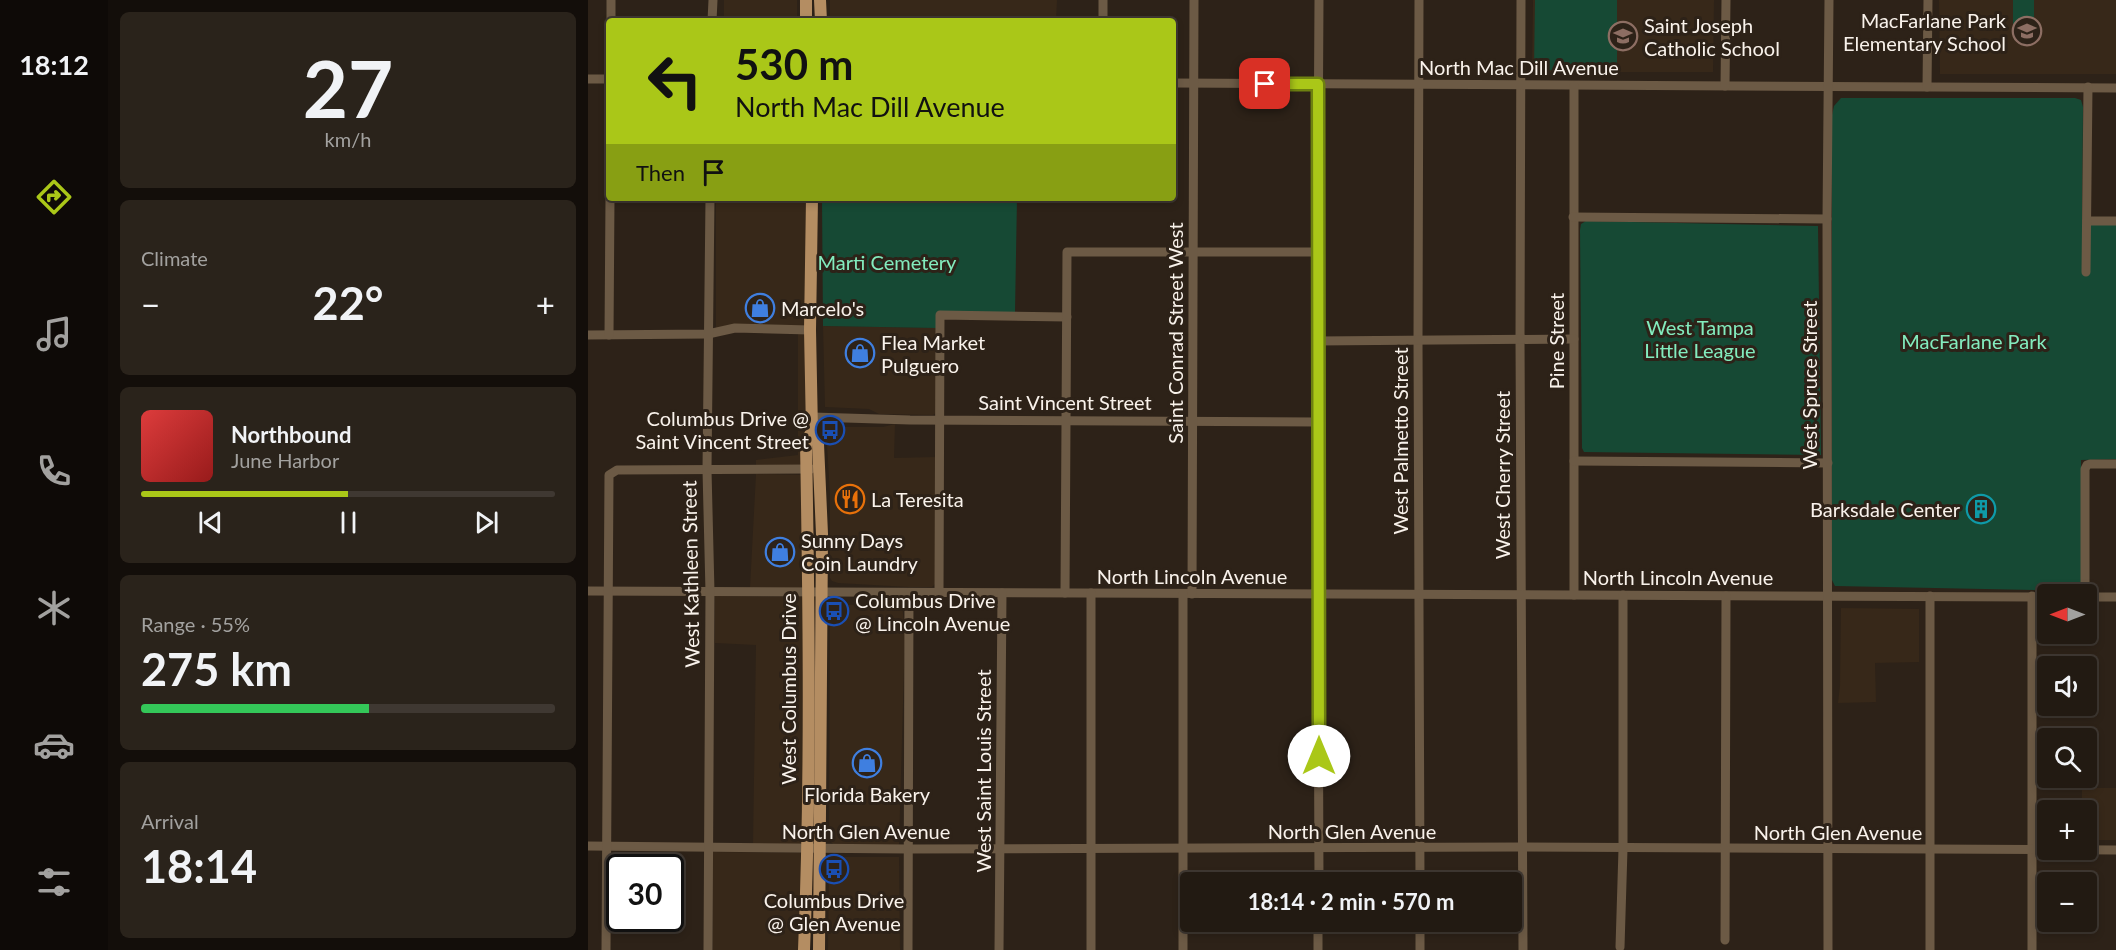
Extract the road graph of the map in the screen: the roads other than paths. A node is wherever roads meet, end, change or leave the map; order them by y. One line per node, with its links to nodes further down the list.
1 (611, 0): 13 (street)
2 (712, 0): 14 (street)
3 (806, 0): 15 (main road)
4 (820, 0): 16 (main road)
5 (1103, 0): 17 (street)
6 (1194, 0): 21 (street, Saint Conrad Street West)
7 (1319, 0): 22 (street)
8 (1419, 0): 23 (street, West Palmetto Street)
9 (1521, 0): 24 (street, West Cherry Street)
10 (1726, 0): 26 (street)
11 (1829, 0): 27 (street, West Spruce Street)
12 (1928, 0): 28 (street)
13 (611, 18)
14 (712, 18)
15 (806, 18)
16 (821, 18)
17 (1103, 18)
18 (588, 79): 19 (street)
19 (606, 79)
20 (1176, 83): 21 (street, North Mac Dill Avenue)
21 (1194, 83): 22 (street, North Mac Dill Avenue); 38 (street, Saint Conrad Street West)
22 (1318, 84): 23 (street, North Mac Dill Avenue); 39 (street)
23 (1418, 85): 24 (street, North Mac Dill Avenue); 48 (street, West Palmetto Street)
24 (1521, 85): 25 (street, North Mac Dill Avenue); 46 (street, West Cherry Street)
25 (1574, 86): 26 (street, North Mac Dill Avenue); 34 (street, Pine Street)
26 (1725, 86): 27 (street, North Mac Dill Avenue)
27 (1828, 86): 28 (street, North Mac Dill Avenue); 35 (street, West Spruce Street)
28 (1927, 87): 29 (street, North Mac Dill Avenue)
29 (2088, 87): 30 (street, North Mac Dill Avenue); 36 (street)
30 (2116, 88)
31 (610, 201): 45 (street)
32 (710, 201): 43 (street, West Kathleen Street)
33 (812, 201): 42 (main road, West Columbus Drive)
34 (1573, 217): 35 (street); 47 (street, Pine Street)
35 (1827, 219): 57 (street, West Spruce Street)
36 (2087, 221): 37 (street); 40 (street)
37 (2116, 221)
38 (1192, 251): 39 (street); 41 (street); 53 (street, Saint Conrad Street West)
39 (1317, 252): 49 (street)
40 (2086, 272)
41 (1067, 317): 51 (street); 52 (street)
42 (810, 330): 43 (street); 50 (main road, West Columbus Drive)
43 (708, 334): 45 (street); 61 (street, West Kathleen Street)
44 (588, 335): 45 (street)
45 (609, 335)
46 (1520, 339): 47 (street); 48 (street); 76 (street, West Cherry Street)
47 (1574, 339): 56 (street, Pine Street)
48 (1418, 340): 49 (street); 75 (street, West Palmetto Street)
49 (1317, 341): 54 (street)
50 (813, 417): 51 (street, Saint Vincent Street); 55 (main road, West Columbus Drive)
51 (940, 419): 52 (street, Saint Vincent Street); 69 (street)
52 (1066, 419): 53 (street, Saint Vincent Street); 71 (street)
53 (1192, 420): 54 (street, Saint Vincent Street); 73 (street, Saint Conrad Street West)
54 (1317, 422): 74 (street)
55 (812, 430): 59 (main road, West Columbus Drive); 60 (main road, West Columbus Drive)
56 (1574, 461): 57 (street); 77 (street, Pine Street)
57 (1828, 463): 80 (street, West Spruce Street)
58 (2116, 464): 62 (street)
59 (806, 469): 60 (street); 61 (street); 66 (main road, West Columbus Drive)
60 (820, 469): 67 (main road, West Columbus Drive)
61 (707, 470): 64 (street); 65 (street, West Kathleen Street)
62 (2086, 584)
63 (588, 591): 64 (street, North Lincoln Avenue)
64 (607, 591): 65 (street, North Lincoln Avenue); 87 (street)
65 (710, 592): 66 (street, North Lincoln Avenue); 88 (street, West Kathleen Street)
66 (808, 593): 67 (street, North Lincoln Avenue); 91 (main road, West Columbus Drive)
67 (822, 593): 68 (street, North Lincoln Avenue); 92 (main road, West Columbus Drive)
68 (909, 593): 69 (street, North Lincoln Avenue); 93 (street)
69 (939, 593): 70 (street, North Lincoln Avenue)
70 (1002, 593): 71 (street, North Lincoln Avenue); 94 (street, West Saint Louis Street)
71 (1065, 593): 72 (street, North Lincoln Avenue)
72 (1091, 593): 73 (street, North Lincoln Avenue); 95 (street)
73 (1188, 594): 74 (street, North Lincoln Avenue); 100 (street, Saint Conrad Street West)
74 (1319, 594): 75 (street, North Lincoln Avenue); 96 (street)
75 (1419, 595): 76 (street, North Lincoln Avenue); 89 (street, West Palmetto Street)
76 (1521, 595): 77 (street, North Lincoln Avenue); 90 (street, West Cherry Street)
77 (1574, 595): 78 (street, North Lincoln Avenue)
78 (1623, 595): 79 (street, North Lincoln Avenue); 97 (street)
79 (1726, 596): 80 (street, North Lincoln Avenue); 98 (street)
80 (1827, 596): 81 (street, North Lincoln Avenue); 99 (street, West Spruce Street)
81 (1930, 596): 83 (street, North Lincoln Avenue); 102 (street)
82 (2097, 596): 85 (street)
83 (2032, 597): 84 (street, North Lincoln Avenue); 103 (street)
84 (2037, 597)
85 (2116, 597)
86 (588, 846): 87 (street, North Glen Avenue)
87 (607, 846): 88 (street, North Glen Avenue); 110 (street)
88 (708, 847): 91 (street, North Glen Avenue); 111 (street, West Kathleen Street)
89 (1420, 848): 90 (street, North Glen Avenue); 96 (street, North Glen Avenue); 105 (street, West Palmetto Street)
90 (1523, 848): 97 (street, North Glen Avenue); 120 (street, West Cherry Street)
91 (807, 849): 92 (street, North Glen Avenue); 112 (main road, West Columbus Drive)
92 (820, 849): 93 (street, North Glen Avenue); 113 (main road, West Columbus Drive)
93 (908, 849): 94 (street, North Glen Avenue); 114 (street)
94 (1000, 849): 95 (street, North Glen Avenue); 115 (street, West Saint Louis Street)
95 (1092, 849): 100 (street, North Glen Avenue); 116 (street)
96 (1319, 849): 100 (street, North Glen Avenue); 104 (street)
97 (1623, 849): 98 (street, North Glen Avenue); 109 (street)
98 (1726, 849): 99 (street, North Glen Avenue); 108 (street)
99 (1828, 849): 102 (street, North Glen Avenue); 121 (street, West Spruce Street)
100 (1184, 850): 117 (street, Saint Conrad Street West)
101 (2116, 850): 103 (street, North Glen Avenue)
102 (1930, 851): 103 (street, North Glen Avenue); 122 (street)
103 (2032, 851): 123 (street)
104 (1319, 872)
105 (1420, 872)
106 (1318, 932): 118 (street)
107 (1420, 932): 119 (street)
108 (1725, 940)
109 (1620, 946)
110 (606, 950)
111 (708, 950)
112 (804, 950)
113 (819, 950)
114 (908, 950)
115 (999, 950)
116 (1091, 950)
117 (1183, 950)
118 (1318, 950)
119 (1420, 950)
120 (1523, 950)
121 (1828, 950)
122 (1930, 950)
123 (2032, 950)

